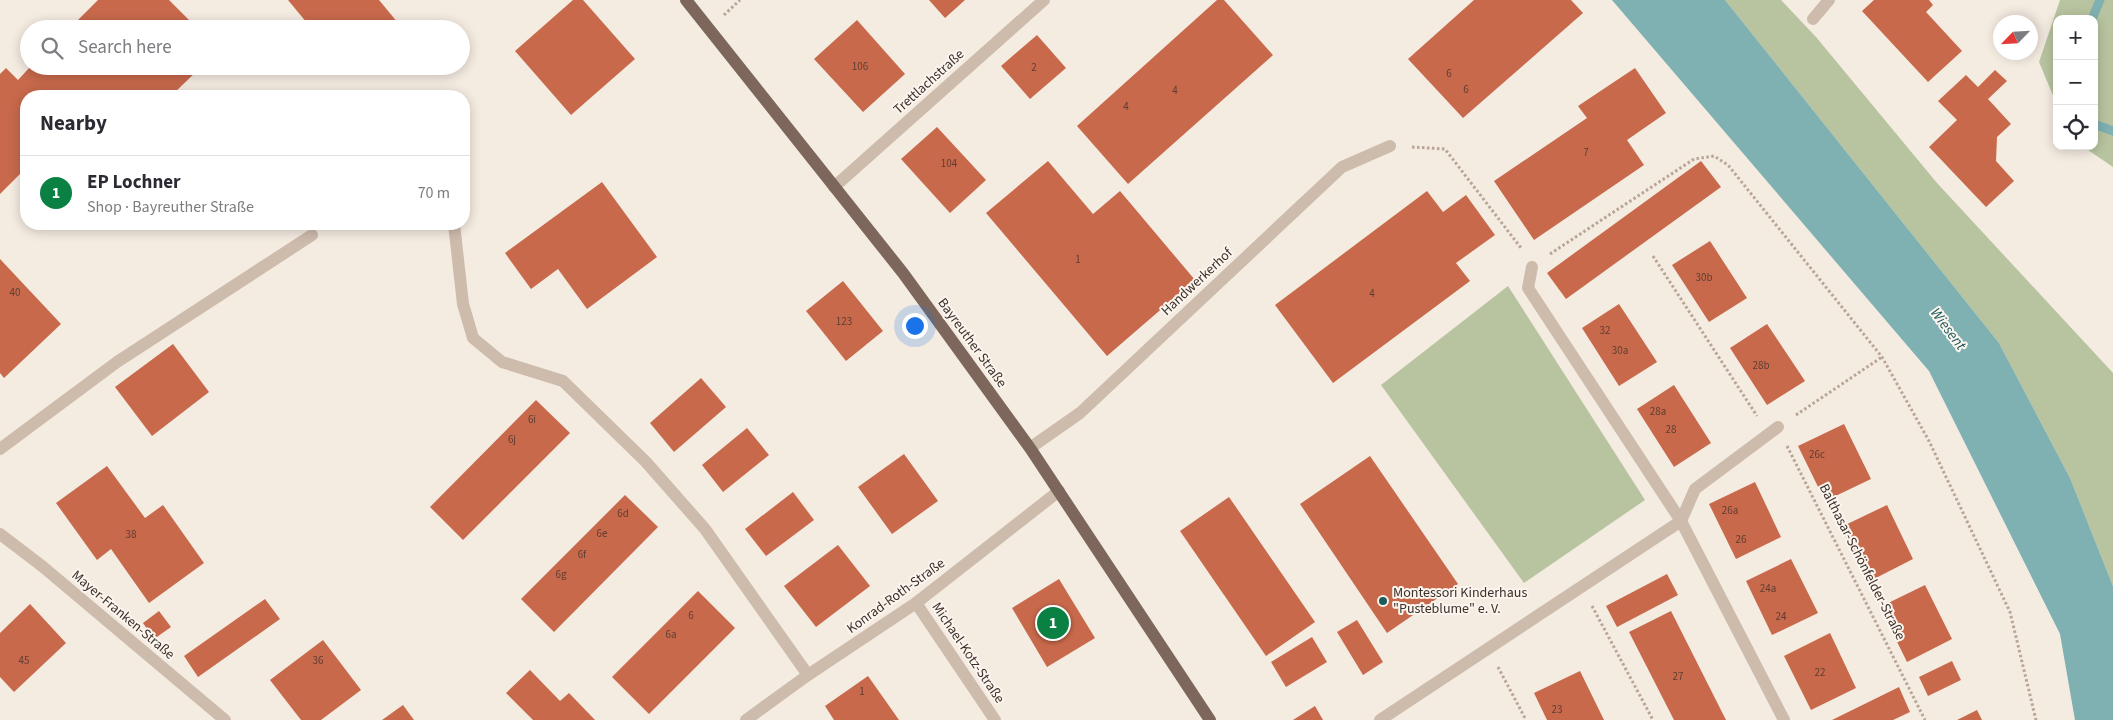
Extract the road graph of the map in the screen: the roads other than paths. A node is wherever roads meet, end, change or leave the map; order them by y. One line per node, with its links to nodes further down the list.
1 (686, 0): 6 (main road, Bayreuther Straße)
2 (1044, 0): 6 (street, Trettlachstraße)
3 (1829, 0): 4 (street)
4 (1813, 19)
5 (1390, 146): 11 (street, Handwerkerhof)
6 (834, 187): 11 (main road, Bayreuther Straße)
7 (455, 230): 17 (street)
8 (312, 235): 12 (street)
9 (1532, 267): 14 (street)
10 (1773, 430): 14 (street)
11 (1030, 448): 13 (main road, Bayreuther Straße)
12 (0, 449)
13 (1059, 491): 16 (street, Konrad-Roth-Straße); 22 (main road, Bayreuther Straße)
14 (1681, 521): 18 (street); 23 (street)
15 (0, 534): 19 (street, Mayer-Franken-Straße)
16 (916, 603): 17 (street, Konrad-Roth-Straße); 21 (street, Michael-Kotz-Straße)
17 (808, 675): 20 (street, Konrad-Roth-Straße)
18 (1385, 719)
19 (225, 720)
20 (746, 720)
21 (995, 720)
22 (1210, 720)
23 (1784, 720)

